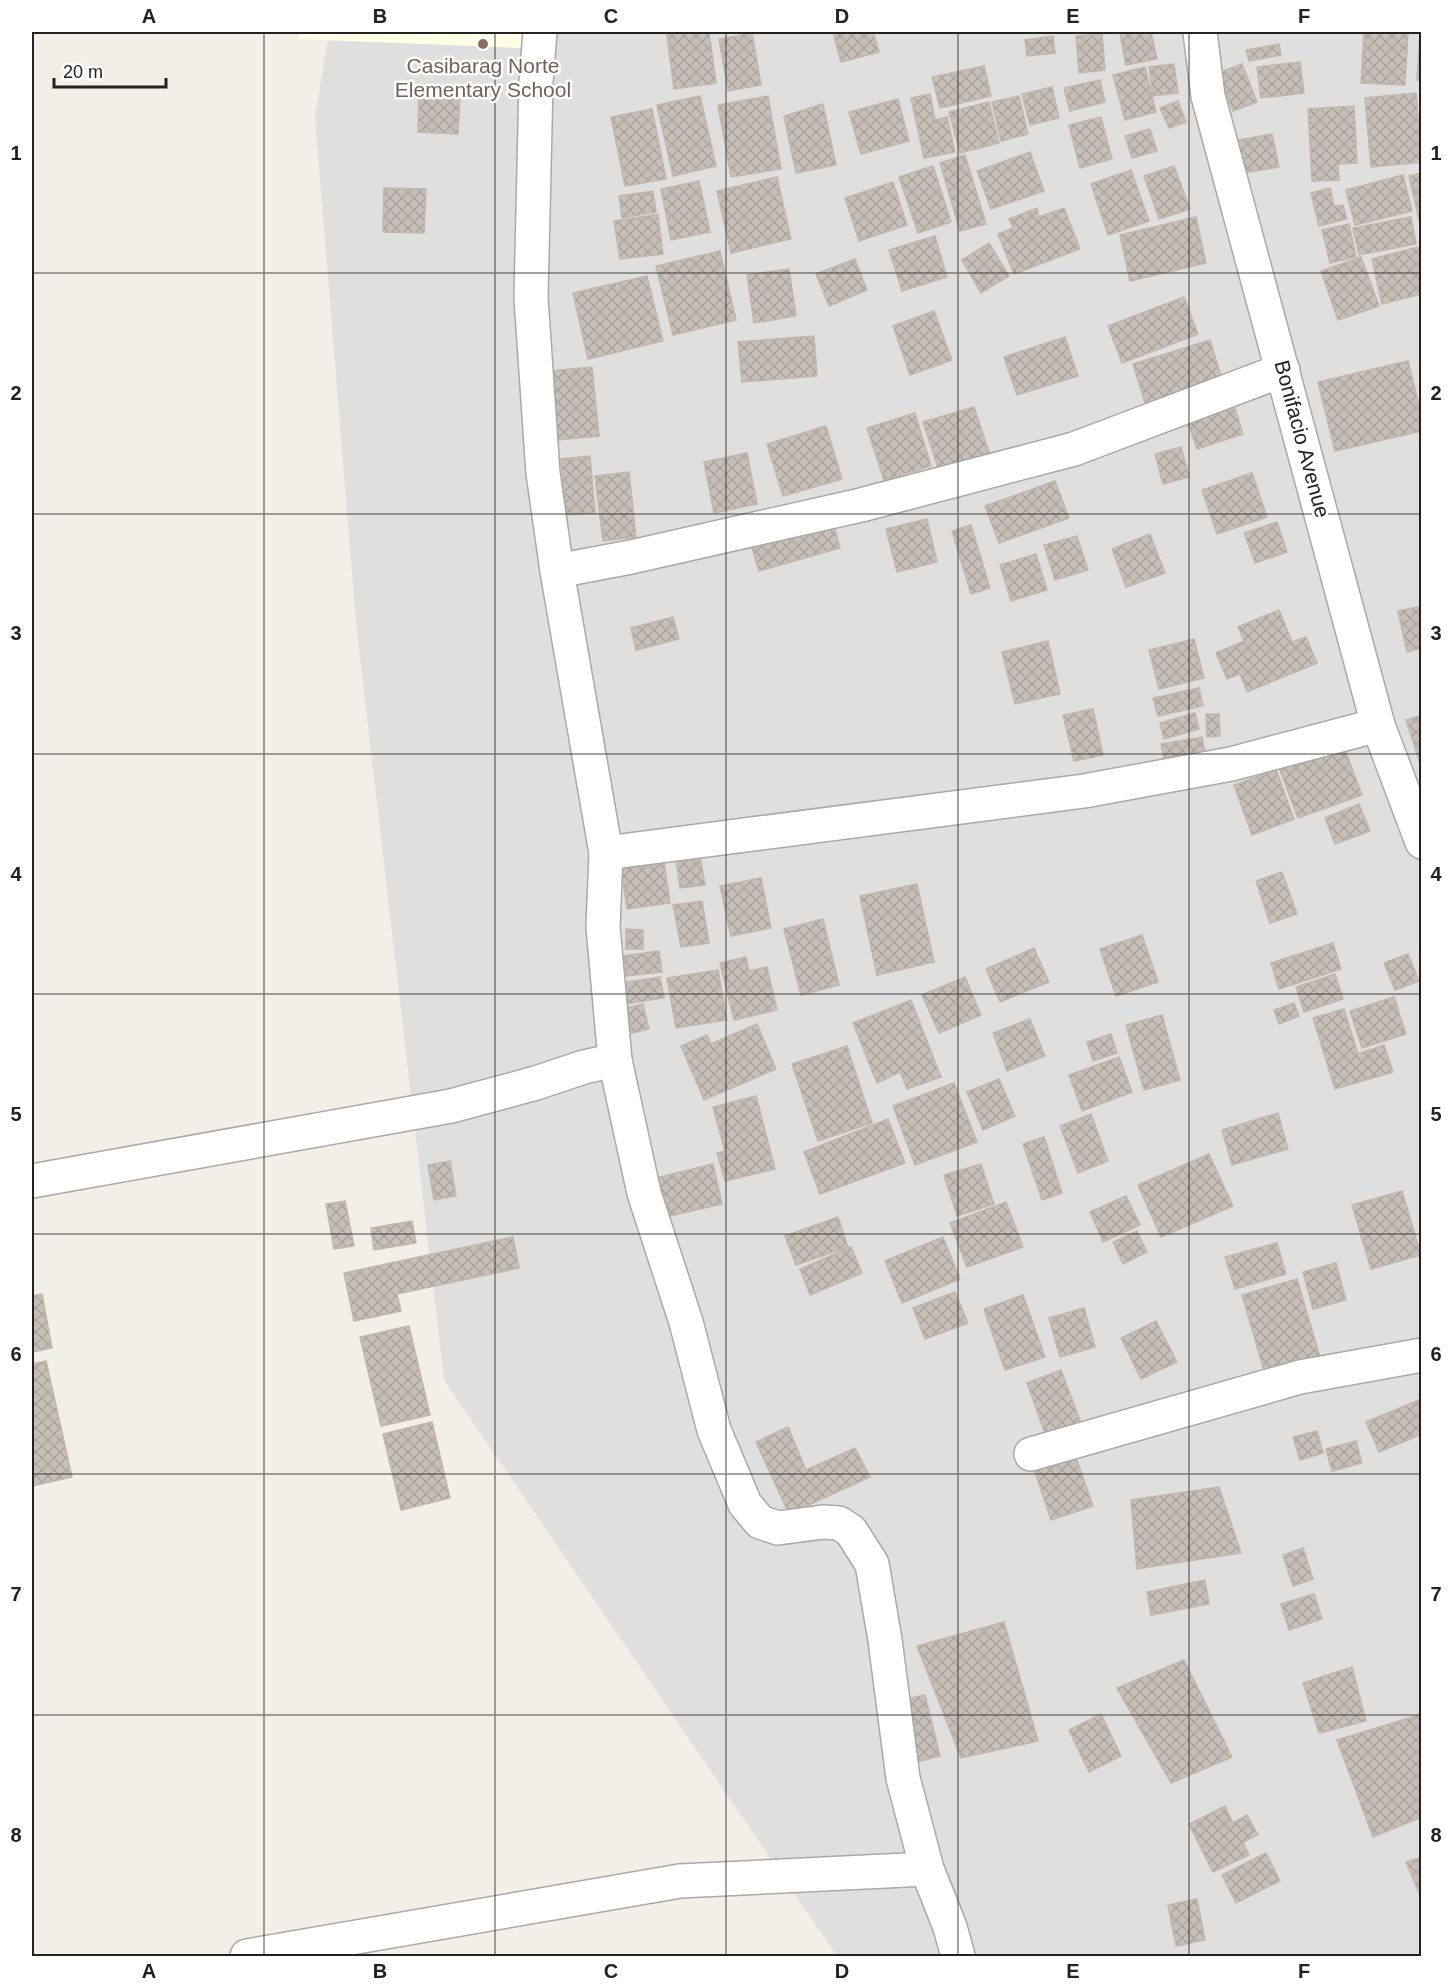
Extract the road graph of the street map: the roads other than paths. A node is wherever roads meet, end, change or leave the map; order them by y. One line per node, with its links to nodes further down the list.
1 (540, 32): 4 (street)
2 (1200, 32): 3 (street, Bonifacio Avenue)
3 (1283, 370): 4 (street); 5 (street, Bonifacio Avenue)
4 (557, 571): 7 (street)
5 (1378, 726): 6 (street, Bonifacio Avenue); 7 (street)
6 (1422, 842)
7 (606, 853): 8 (street)
8 (615, 1060): 9 (street); 12 (street)
9 (32, 1181)
10 (1422, 1355): 11 (street)
11 (1031, 1454)
12 (927, 1869): 13 (street); 14 (street)
13 (247, 1956)
14 (958, 1956)

